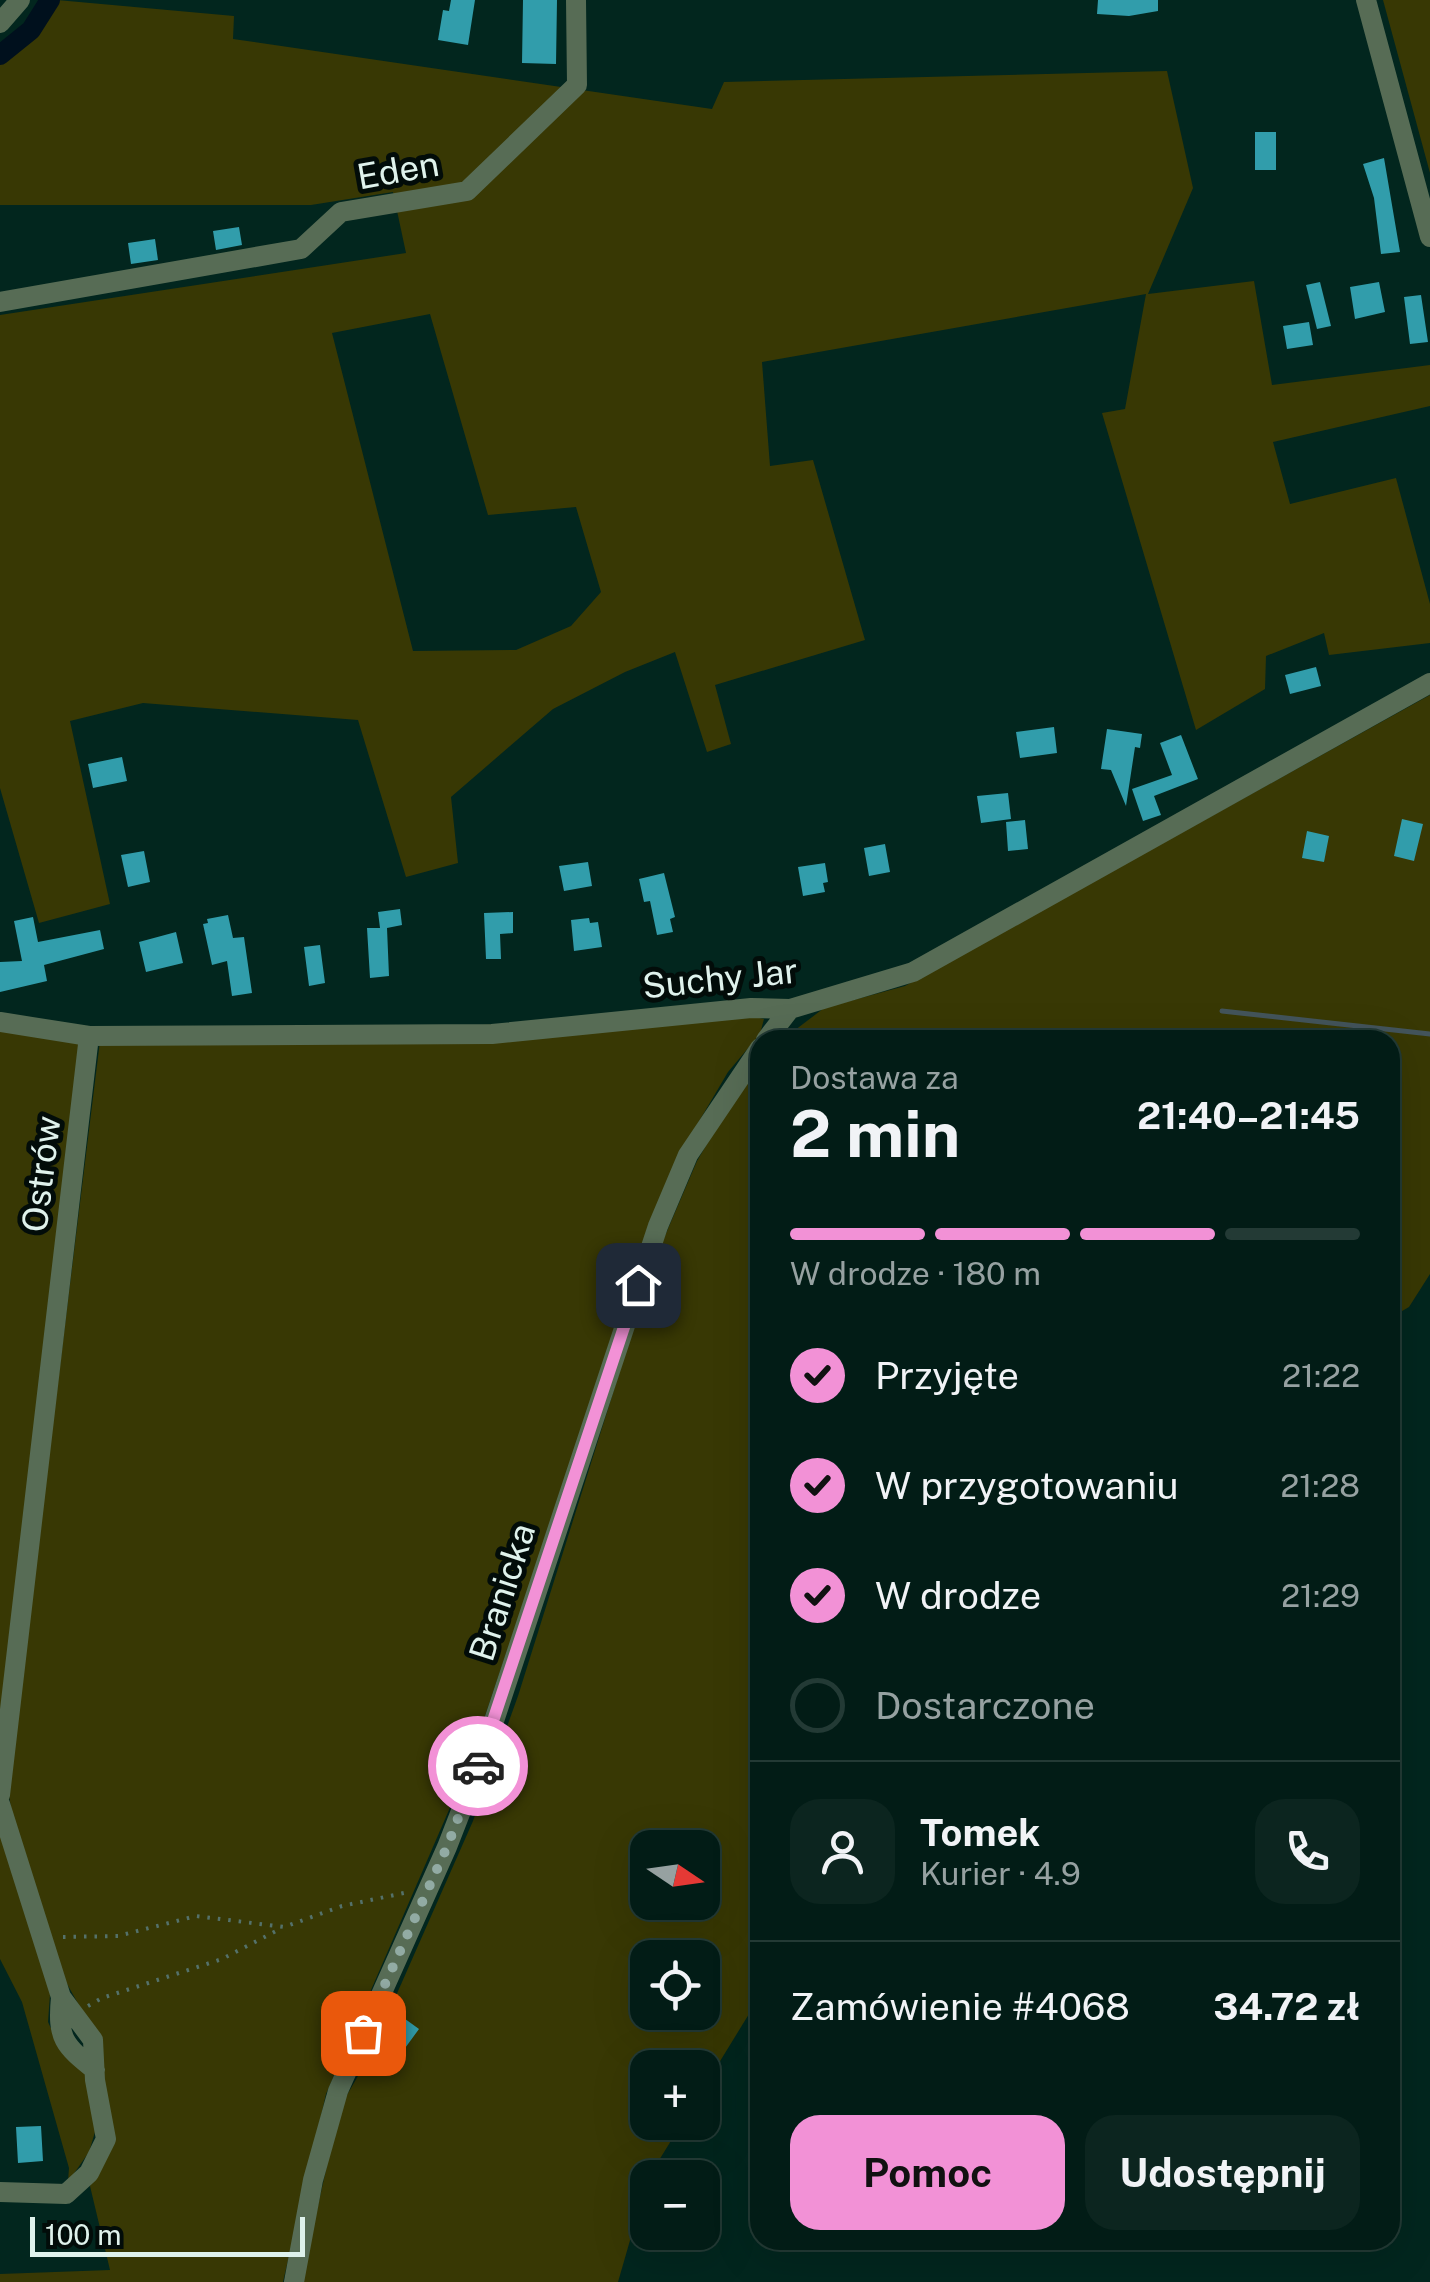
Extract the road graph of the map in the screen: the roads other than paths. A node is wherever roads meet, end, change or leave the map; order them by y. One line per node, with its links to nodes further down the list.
1 (20, 0): 4 (street)
2 (576, 0): 6 (street, Eden)
3 (1366, 0): 5 (street)
4 (0, 23)
5 (1430, 237)
6 (0, 302)
7 (1430, 683): 8 (street, Suchy Jar)
8 (790, 1009): 10 (street); 11 (street, Suchy Jar)
9 (0, 1022): 11 (street, Suchy Jar)
10 (774, 1030)
11 (90, 1036): 13 (street, Ostrów)
12 (750, 1063): 19 (street, Branicka)
13 (0, 1796)
14 (0, 1804): 15 (street)
15 (6, 1852): 16 (street)
16 (61, 1997): 17 (street); 17 (street)
17 (95, 2070): 18 (street)
18 (0, 2192)
19 (294, 2282)

